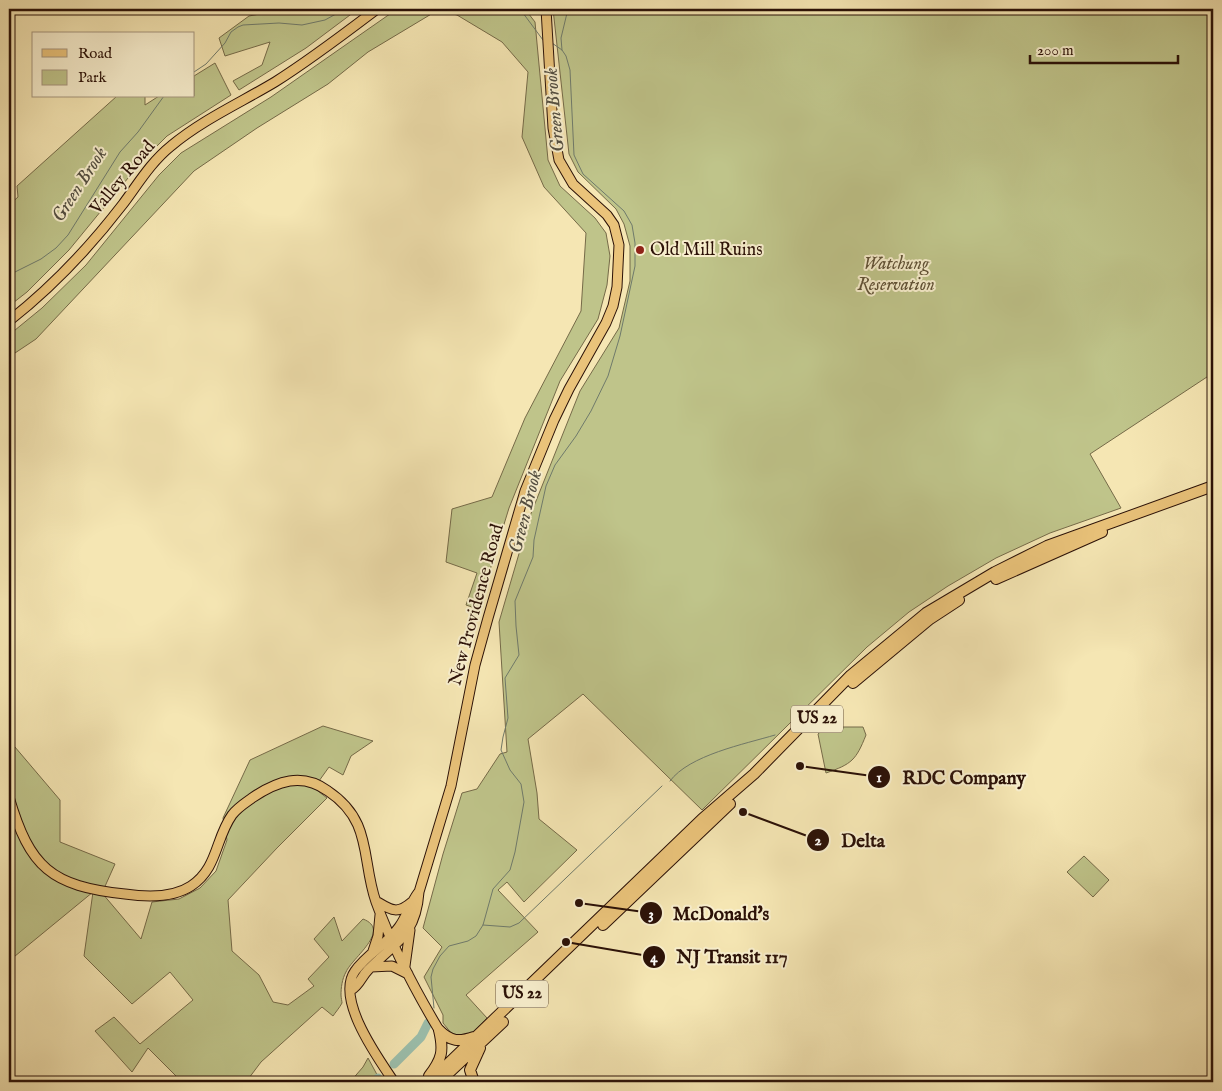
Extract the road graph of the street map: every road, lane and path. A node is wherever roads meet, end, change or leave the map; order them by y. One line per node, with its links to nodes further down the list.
1 (377, 9): 3 (main road, Valley Road)
2 (546, 9): 7 (main road, New Providence Road)
3 (9, 321)
4 (1213, 486): 18 (highway, US 22)
5 (1213, 492): 18 (highway, US 22)
6 (9, 797): 8 (main road)
7 (419, 892): 9 (main road, New Providence Road); 11 (main road, New Providence Road)
8 (376, 901): 9 (main road); 10 (main road)
9 (412, 902): 12 (main road, New Providence Road)
10 (380, 912): 12 (main road); 13 (main road)
11 (410, 930): 12 (main road, New Providence Road); 15 (main road)
12 (393, 941): 13 (main road, New Providence Road); 14 (main road, New Providence Road); 15 (main road)
13 (372, 954): 16 (main road, New Providence Road)
14 (371, 968): 15 (main road); 16 (main road, New Providence Road)
15 (407, 970): 17 (main road)
16 (351, 990): 19 (main road)
17 (437, 1026): 18 (highway); 20 (highway)
18 (482, 1037): 20 (highway, US 22); 21 (highway, US 22); 24 (highway)
19 (392, 1080)
20 (428, 1082)
21 (439, 1082)
22 (450, 1082): 23 (highway)
23 (460, 1082)
24 (474, 1082)

